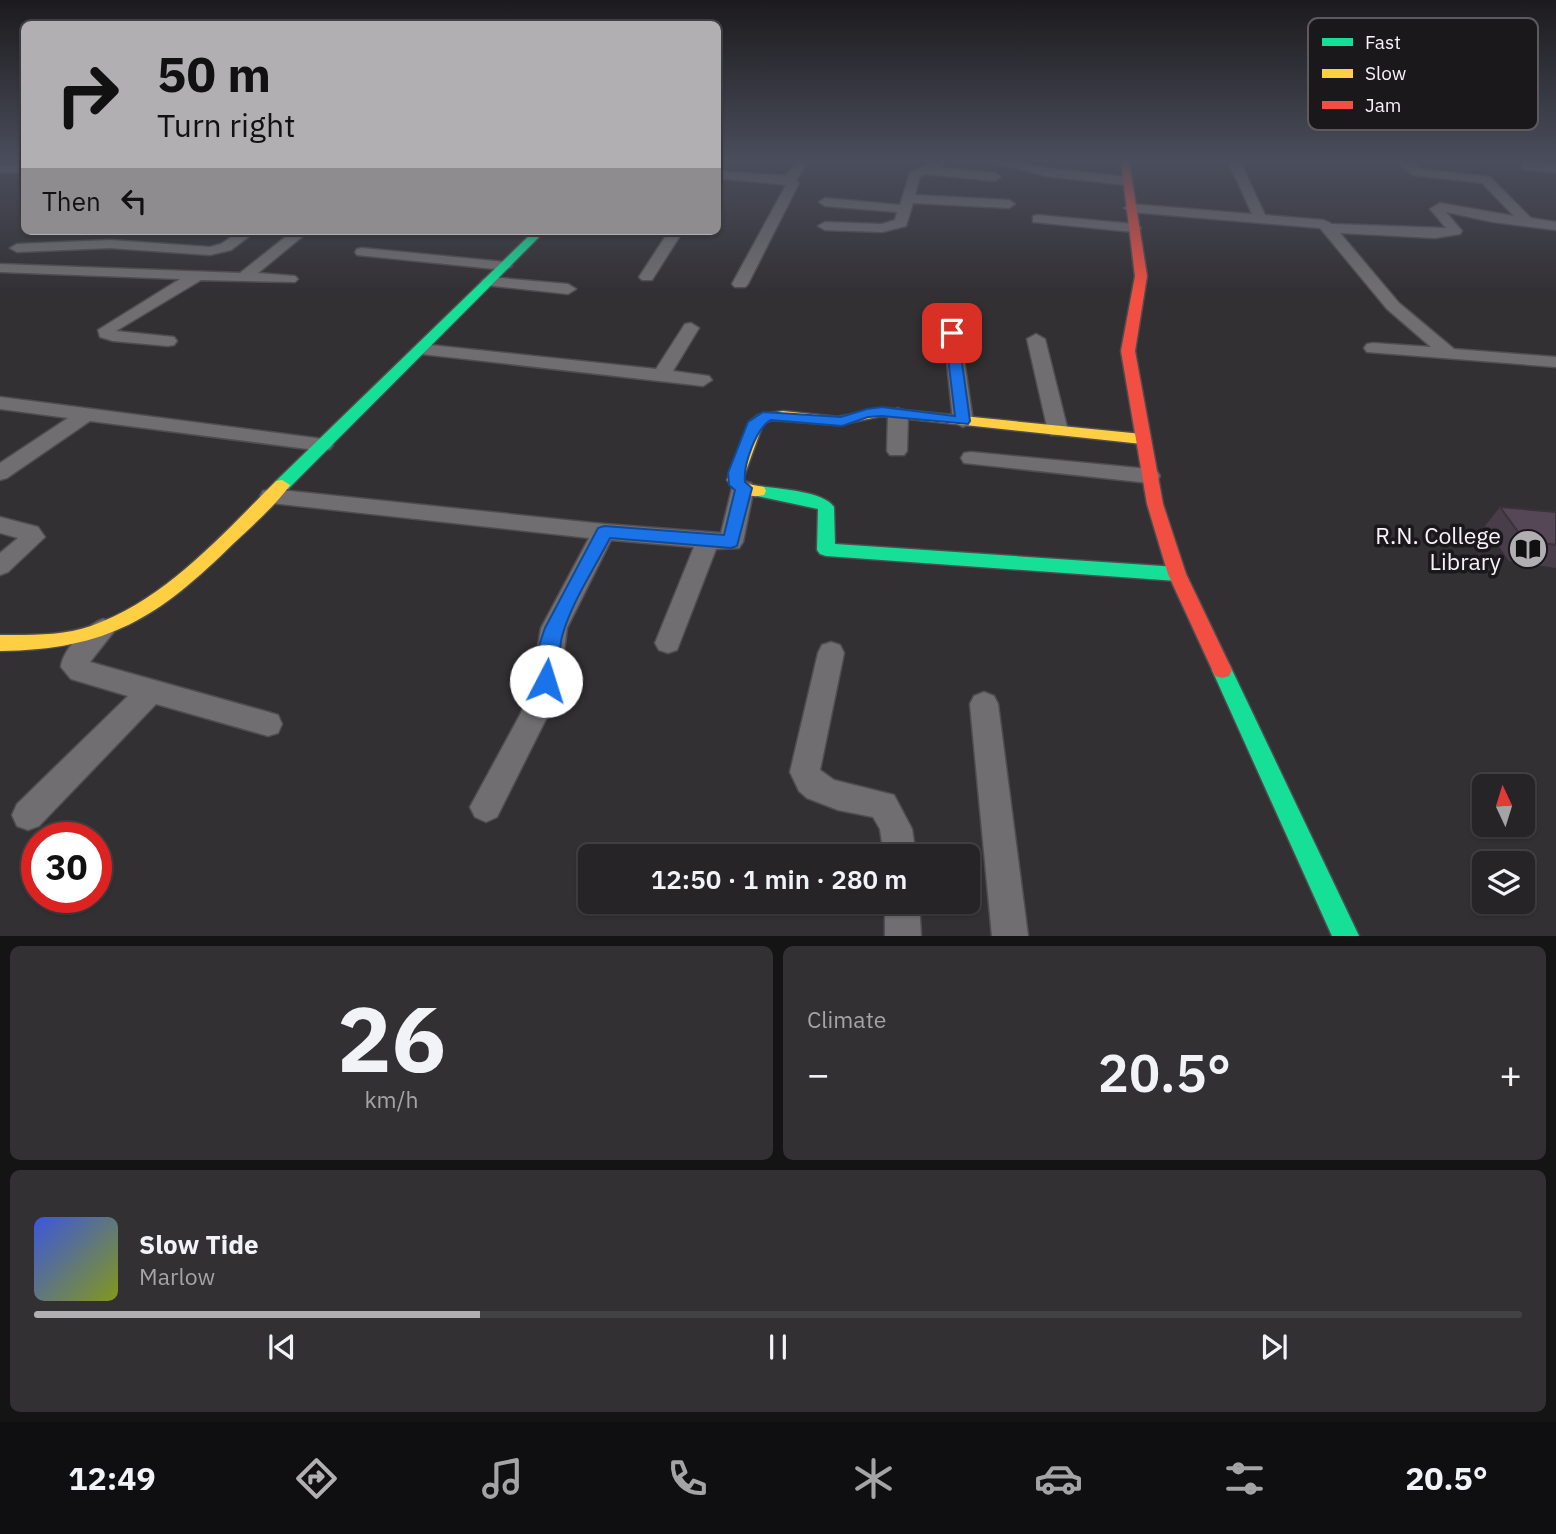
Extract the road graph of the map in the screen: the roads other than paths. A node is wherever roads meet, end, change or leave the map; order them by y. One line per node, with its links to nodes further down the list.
1 (908, 204): 10 (street)
2 (781, 205): 29 (street)
3 (1130, 205): 6 (street)
4 (1254, 205): 7 (street)
5 (1511, 205): 9 (street)
6 (1131, 208): 7 (street); 12 (street)
7 (1260, 218): 13 (street)
8 (1038, 219): 12 (street)
9 (1517, 219): 11 (street); 13 (street)
10 (825, 226)
11 (1556, 226)
12 (1134, 228): 46 (street)
13 (1330, 228): 37 (street)
14 (34, 235): 19 (street)
15 (243, 235): 19 (street)
16 (297, 235): 25 (street)
17 (536, 235): 22 (street)
18 (673, 235): 26 (street)
19 (17, 248): 21 (street)
20 (362, 252): 22 (street)
21 (0, 259)
22 (505, 266): 28 (street)
23 (0, 268): 24 (street)
24 (199, 275): 25 (street); 34 (street)
25 (245, 276): 27 (street)
26 (647, 277)
27 (290, 279)
28 (489, 282): 30 (street); 36 (street)
29 (740, 284)
30 (568, 289)
31 (691, 328): 39 (street)
32 (952, 333): 44 (street)
33 (1036, 340): 45 (street)
34 (168, 341)
35 (1373, 348): 37 (street)
36 (421, 349): 39 (street); 47 (street)
37 (1449, 354): 38 (street)
38 (1556, 362)
39 (662, 375): 40 (street)
40 (703, 380)
41 (0, 403): 43 (street)
42 (898, 414): 44 (street); 48 (street); 52 (street)
43 (85, 415): 47 (street); 50 (street)
44 (963, 421): 45 (street)
45 (1058, 431): 46 (street)
46 (1142, 439): 51 (street)
47 (323, 445): 53 (street)
48 (897, 451)
49 (971, 458): 51 (street)
50 (0, 473)
51 (1149, 476): 58 (street)
52 (743, 488): 56 (street); 58 (street)
53 (271, 496): 55 (street); 59 (street)
54 (0, 525): 57 (street)
55 (604, 532): 56 (street); 66 (street)
56 (708, 540): 61 (street)
57 (0, 566)
58 (1177, 574): 72 (street)
59 (103, 629): 60 (street); 63 (street)
60 (0, 643)
61 (668, 643)
62 (831, 653): 68 (street)
63 (151, 691): 65 (street); 67 (street)
64 (984, 704): 71 (street)
65 (268, 724)
66 (486, 807)
67 (28, 815)
68 (899, 844)
69 (902, 914): 70 (street)
70 (903, 936)
71 (1010, 936)
72 (1346, 936)

